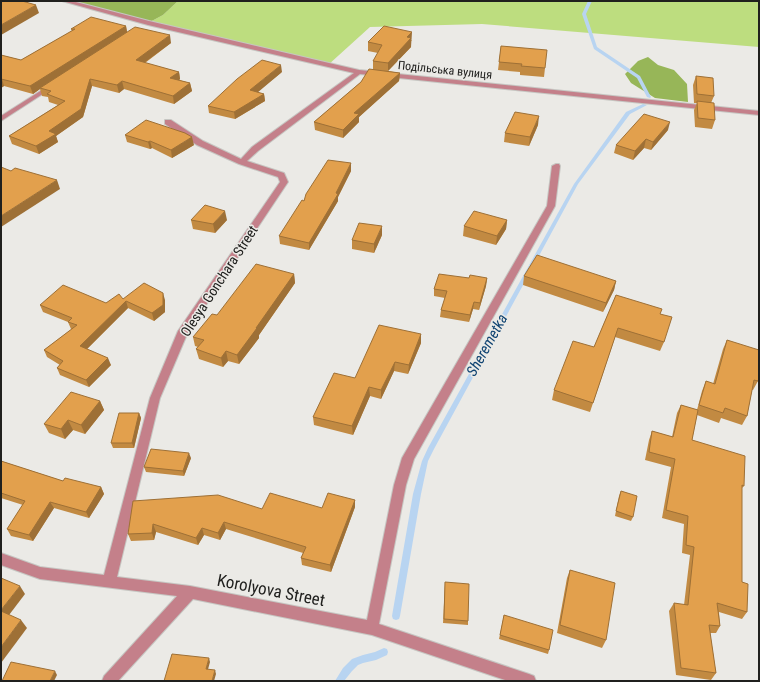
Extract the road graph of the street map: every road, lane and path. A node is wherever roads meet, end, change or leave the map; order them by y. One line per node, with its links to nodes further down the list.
1 (65, 1): 2 (street, Подільська вулиця)
2 (148, 23): 3 (street); 4 (street, Подільська вулиця)
3 (142, 27)
4 (359, 72): 6 (street, Подільська вулиця); 9 (street)
5 (61, 80): 7 (street)
6 (759, 113)
7 (1, 119)
8 (168, 122): 9 (street, Olesya Gonchara Street)
9 (242, 162): 12 (street, Olesya Gonchara Street)
10 (556, 166): 14 (street)
11 (1, 559): 12 (street, Korolyova Street)
12 (109, 582): 13 (street, Korolyova Street)
13 (190, 592): 14 (street, Korolyova Street); 15 (street)
14 (372, 628): 16 (street, Korolyova Street)
15 (109, 681)
16 (529, 681)

